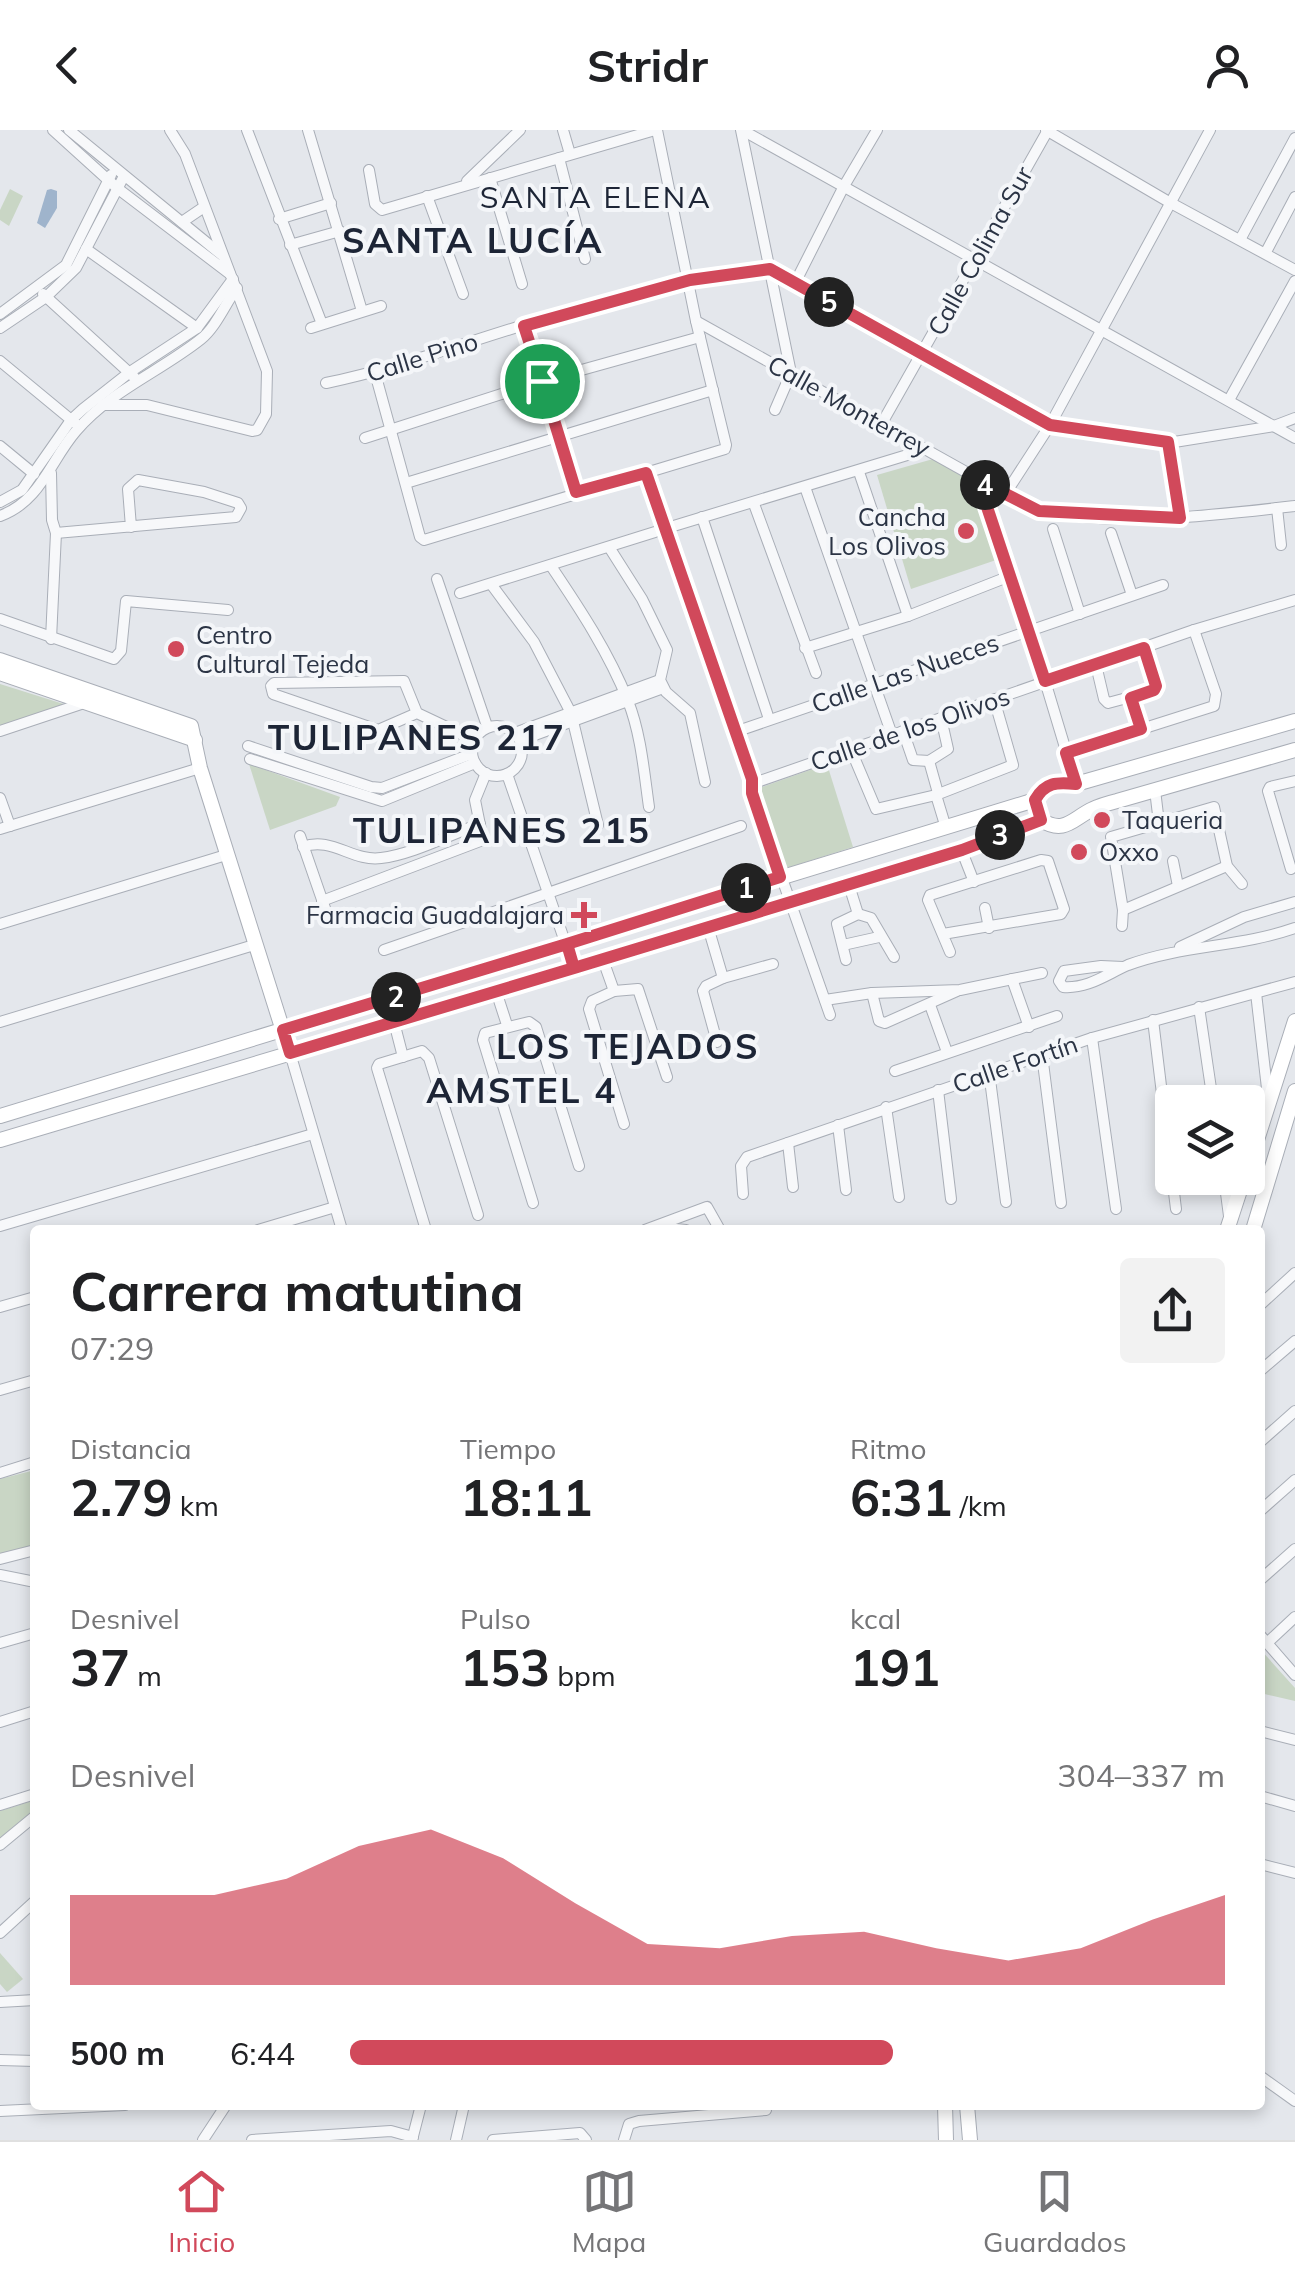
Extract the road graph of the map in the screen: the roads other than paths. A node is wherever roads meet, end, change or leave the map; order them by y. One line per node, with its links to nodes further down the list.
1 (53, 130): 12 (street)
2 (170, 130): 24 (street)
3 (247, 130): 25 (street)
4 (308, 130): 23 (street)
5 (520, 130): 18 (street)
6 (563, 130): 14 (street)
7 (656, 130): 14 (street); 37 (street)
8 (742, 130): 19 (street); 35 (street)
9 (877, 130): 19 (street)
10 (1047, 130): 22 (street); 34 (street, Calle Colima Sur)
11 (1210, 130): 22 (street)
12 (69, 133): 16 (street)
13 (1295, 138): 28 (street)
14 (565, 156): 17 (street); 33 (street)
15 (369, 170): 20 (street)
16 (116, 178): 26 (street); 30 (street); 38 (street); 42 (street)
17 (490, 178): 18 (street); 41 (street)
18 (464, 184): 20 (street)
19 (844, 186): 34 (street); 40 (street)
20 (427, 196): 43 (street)
21 (1295, 197): 31 (street)
22 (1169, 202): 28 (street); 52 (street)
23 (332, 204): 25 (street); 27 (street)
24 (204, 207): 26 (street); 32 (street)
25 (280, 219): 29 (street)
26 (182, 222): 32 (street)
27 (340, 231): 29 (street); 46 (street)
28 (1240, 238): 31 (street)
29 (290, 244): 46 (street)
30 (86, 249): 44 (street); 51 (street)
31 (1266, 252): 36 (street)
32 (224, 256): 38 (street)
33 (586, 259)
34 (974, 259): 52 (street); 54 (street, Calle Colima Sur)
35 (770, 269): 37 (street, Calle Pino); 40 (street); 57 (street)
36 (1295, 270)
37 (690, 280): 48 (street); 49 (street, Calle Pino)
38 (234, 281): 51 (street); 58 (street); 63 (street)
39 (1295, 281): 62 (street)
40 (795, 283): 54 (street)
41 (522, 284)
42 (36, 288): 44 (street); 47 (street)
43 (463, 294)
44 (46, 297): 50 (street); 58 (street)
45 (381, 306): 46 (street)
46 (362, 311)
47 (0, 314)
48 (696, 321): 53 (street); 57 (street, Calle Monterrey)
49 (524, 326): 56 (street, Calle Pino); 59 (street)
50 (0, 328)
51 (197, 328): 58 (street)
52 (1100, 330): 62 (street); 68 (street)
53 (700, 337): 59 (street); 61 (street)
54 (921, 356): 66 (street, Calle Colima Sur); 68 (street)
55 (0, 361): 67 (street)
56 (375, 373): 60 (street, Calle Pino); 70 (street)
57 (790, 373): 64 (street); 66 (street, Calle Monterrey)
58 (134, 376): 63 (street); 67 (street)
59 (542, 381): 70 (street); 71 (street)
60 (326, 383)
61 (713, 390): 71 (street); 79 (street)
62 (1229, 400): 69 (street)
63 (104, 405): 67 (street)
64 (775, 410)
65 (1295, 418): 69 (street)
66 (882, 423): 76 (street, Calle Monterrey)
67 (75, 424): 77 (street); 80 (street)
68 (1050, 425): 74 (street); 85 (street)
69 (1274, 426): 73 (street); 74 (street)
70 (391, 430): 72 (street); 82 (street)
71 (558, 436): 82 (street); 84 (street)
72 (365, 438)
73 (1295, 438)
74 (1168, 442): 92 (street)
75 (0, 446): 80 (street)
76 (927, 449): 78 (street); 81 (street, Calle Monterrey)
77 (51, 472): 90 (street); 96 (street)
78 (859, 472): 83 (street); 110 (street)
79 (646, 473): 84 (street); 95 (street)
80 (34, 474): 86 (street)
81 (978, 480): 85 (street, Calle Monterrey); 101 (street)
82 (406, 483): 84 (street)
83 (805, 487): 87 (street); 114 (street)
84 (576, 492)
85 (1004, 496): 92 (street, Calle Monterrey)
86 (0, 502)
87 (754, 504): 91 (street); 116 (street)
88 (1295, 506): 89 (street, Calle Monterrey)
89 (1277, 508): 92 (street, Calle Monterrey); 98 (street)
90 (0, 516)
91 (702, 518): 95 (street); 132 (street)
92 (1180, 518)
93 (131, 527): 93 (street); 96 (street)
94 (1053, 528): 109 (street)
95 (661, 530): 99 (street); 137 (street)
96 (56, 533): 115 (street)
97 (1111, 533): 106 (street)
98 (1281, 545)
99 (609, 547): 100 (street); 124 (street)
100 (552, 566): 103 (street); 126 (street)
101 (1010, 576): 110 (street); 113 (street)
102 (437, 579): 134 (street)
103 (492, 584): 105 (street); 130 (street)
104 (1163, 585): 106 (street, Calle Las Nueces)
105 (460, 593)
106 (1132, 595): 109 (street, Calle Las Nueces)
107 (1295, 600): 112 (street, Calle de los Olivos)
108 (228, 610): 115 (street)
109 (1080, 614): 113 (street, Calle Las Nueces)
110 (908, 616): 114 (street)
111 (0, 619): 115 (street)
112 (1194, 630): 117 (street, Calle de los Olivos); 135 (street)
113 (1028, 632): 122 (street); 123 (street, Calle Las Nueces)
114 (855, 633): 116 (street); 123 (street)
115 (51, 640)
116 (805, 648): 121 (street)
117 (1144, 648): 119 (street, Calle de los Olivos); 128 (street)
118 (0, 660): 125 (main road)
119 (1096, 665): 122 (street, Calle de los Olivos); 128 (street)
120 (0, 673): 125 (main road)
121 (816, 673)
122 (1045, 681): 127 (street, Calle de los Olivos); 144 (street)
123 (874, 683): 132 (street, Calle Las Nueces); 138 (street)
124 (662, 684): 126 (street); 153 (street)
125 (92, 697): 136 (street); 148 (main road)
126 (626, 697): 130 (street); 159 (street)
127 (994, 698): 131 (street, Calle de los Olivos); 156 (street)
128 (1131, 698): 135 (street)
129 (417, 714): 129 (street); 140 (street)
130 (572, 717): 139 (street); 163 (street)
131 (942, 718): 138 (street, Calle de los Olivos); 147 (street)
132 (770, 719): 137 (street, Calle Las Nueces)
133 (1295, 721): 154 (main road)
134 (487, 726): 139 (street); 140 (street)
135 (1141, 729): 144 (street)
136 (0, 731)
137 (735, 732): 151 (street)
138 (897, 733): 142 (street, Calle de los Olivos); 147 (street)
139 (518, 736): 150 (street)
140 (474, 740): 145 (street)
141 (248, 746): 145 (street)
142 (851, 750): 151 (street, Calle de los Olivos); 156 (street)
143 (1295, 750): 155 (main road)
144 (1066, 753): 154 (street)
145 (473, 758): 146 (street); 149 (street)
146 (250, 759)
147 (929, 761): 156 (street)
148 (200, 768): 165 (street); 169 (main road)
149 (486, 773): 150 (street); 162 (street)
150 (507, 774): 180 (street)
151 (752, 779): 174 (street)
152 (1295, 780): 167 (street)
153 (705, 782)
154 (1076, 784): 158 (main road)
155 (1155, 790): 160 (main road); 161 (street)
156 (937, 794): 166 (street)
157 (0, 798): 165 (street)
158 (1035, 800): 160 (main road); 166 (main road)
159 (649, 807)
160 (1041, 820): 168 (main road)
161 (1159, 822): 171 (street); 186 (street)
162 (480, 824): 181 (street); 181 (street)
163 (598, 826)
164 (741, 826): 180 (street)
165 (5, 827)
166 (946, 828): 172 (main road)
167 (1290, 845): 173 (street)
168 (962, 850): 175 (main road); 176 (street)
169 (226, 855): 189 (street); 197 (main road)
170 (1173, 861): 178 (street)
171 (1227, 866): 177 (street); 178 (street)
172 (808, 868): 174 (main road); 179 (main road)
173 (1291, 869)
174 (780, 877): 182 (street); 196 (main road)
175 (848, 882): 179 (main road); 188 (street)
176 (974, 882): 192 (street); 194 (street)
177 (1242, 884)
178 (1178, 886): 186 (street)
179 (816, 893): 182 (main road)
180 (547, 894): 196 (street); 199 (street)
181 (322, 901): 187 (street)
182 (790, 902): 191 (main road); 217 (street)
183 (1295, 902): 201 (street)
184 (0, 908): 189 (street)
185 (985, 908): 192 (street)
186 (1123, 910): 190 (street)
187 (327, 914)
188 (862, 914): 195 (street); 198 (street)
189 (2, 923)
190 (1122, 926)
191 (708, 928): 203 (main road); 209 (street)
192 (990, 928): 194 (street)
193 (1295, 928): 201 (street)
194 (943, 934): 200 (street)
195 (879, 936): 198 (street); 202 (street)
196 (567, 944): 207 (street); 228 (main road)
197 (254, 945): 222 (street); 228 (main road)
198 (843, 945): 204 (street)
199 (384, 950)
200 (950, 952)
201 (1173, 952): 206 (street)
202 (894, 957)
203 (602, 960): 207 (main road); 214 (street)
204 (846, 960)
205 (773, 964): 209 (street)
206 (1124, 967): 206 (street)
207 (574, 968): 213 (main road)
208 (1042, 972): 210 (street)
209 (722, 978): 230 (street)
210 (1012, 979): 212 (street); 227 (street)
211 (1295, 982): 216 (street, Calle Fortín)
212 (960, 990): 215 (street); 218 (street)
213 (496, 991): 225 (main road); 226 (street)
214 (614, 991): 237 (street); 245 (street)
215 (872, 993): 217 (street); 218 (street)
216 (1256, 993): 219 (street, Calle Fortín); 241 (street)
217 (825, 1000): 220 (street)
218 (930, 1005): 231 (street)
219 (1198, 1007): 223 (street, Calle Fortín); 238 (street)
220 (830, 1016)
221 (1057, 1016): 227 (street)
222 (1, 1018)
223 (1153, 1020): 229 (street, Calle Fortín); 265 (street)
224 (1295, 1021): 241 (main road)
225 (394, 1022): 232 (main road); 234 (street)
226 (507, 1025): 252 (street); 261 (street)
227 (1029, 1027): 231 (street)
228 (283, 1030): 232 (main road); 244 (main road)
229 (1092, 1038): 233 (street, Calle Fortín); 264 (street)
230 (717, 1042)
231 (947, 1052): 235 (street)
232 (290, 1053): 247 (street); 248 (main road)
233 (1042, 1054): 236 (street, Calle Fortín); 262 (street)
234 (404, 1057): 266 (street); 269 (street)
235 (895, 1071)
236 (989, 1072): 239 (street, Calle Fortín); 260 (street)
237 (667, 1077)
238 (1209, 1085)
239 (938, 1090): 242 (street, Calle Fortín); 259 (street)
240 (1295, 1090): 251 (main road)
241 (1269, 1102): 243 (main road)
242 (886, 1108): 246 (street, Calle Fortín); 258 (street)
243 (1265, 1114)
244 (0, 1116)
245 (624, 1124)
246 (838, 1125): 249 (street, Calle Fortín); 254 (street)
247 (314, 1134): 263 (street); 275 (street)
248 (0, 1140)
249 (788, 1143): 253 (street); 255 (street, Calle Fortín)
250 (1265, 1150): 251 (main road)
251 (1275, 1153): 274 (main road)
252 (579, 1166)
253 (793, 1186)
254 (846, 1190)
255 (743, 1194)
256 (1226, 1195): 272 (street)
257 (1239, 1195): 273 (main road)
258 (899, 1197)
259 (951, 1199)
260 (1006, 1202)
261 (534, 1203)
262 (1061, 1203)
263 (334, 1207): 267 (street); 268 (street)
264 (1116, 1209)
265 (1176, 1209)
266 (478, 1215)
267 (275, 1225)
268 (340, 1225)
269 (424, 1225)
270 (658, 1225): 271 (street)
271 (717, 1225)
272 (1229, 1225)
273 (1229, 1225)
274 (1254, 1225)
275 (0, 1226)
276 (1295, 1273): 278 (street)
277 (30, 1298): 279 (street)
278 (1265, 1300)
279 (0, 1307)
280 (1295, 1341): 281 (street)
281 (1265, 1366)
282 (30, 1381): 283 (street)
283 (0, 1390)
284 (1295, 1411): 285 (street)
285 (1265, 1438)
286 (30, 1464): 287 (street)
287 (0, 1474)
288 (1295, 1480): 289 (street)
289 (1265, 1507)
290 (1295, 1550): 294 (street)
291 (30, 1551): 292 (street)
292 (0, 1558)
293 (0, 1575): 295 (street)
294 (1265, 1576)
295 (30, 1581)
296 (1295, 1617): 298 (street)
297 (30, 1635): 300 (street)
298 (1265, 1638)
299 (1265, 1640): 301 (street)
300 (0, 1644)
301 (1295, 1675)
302 (30, 1713): 303 (street)
303 (0, 1722)
304 (1265, 1731): 305 (street)
305 (1295, 1740)
306 (30, 1796): 308 (street)
307 (1265, 1797): 309 (street)
308 (0, 1805)
309 (1295, 1806)
310 (30, 1820): 311 (street)
311 (0, 1845)
312 (1265, 1865): 313 (street)
313 (1295, 1873)
314 (30, 1906): 315 (street)
315 (0, 1933)
316 (30, 1997): 317 (street)
317 (0, 2002)
318 (0, 2060): 319 (street)
319 (30, 2061)
320 (1265, 2080): 321 (street)
321 (1295, 2101)
322 (36, 2110): 329 (street)
323 (223, 2110): 333 (street)
324 (420, 2110): 332 (street)
325 (463, 2110): 335 (street)
326 (766, 2110): 331 (street)
327 (945, 2110): 339 (main road)
328 (968, 2110): 340 (main road)
329 (0, 2112)
330 (524, 2136): 336 (street); 337 (street); 338 (street)
331 (624, 2136)
332 (413, 2138): 334 (street)
333 (204, 2140)
334 (252, 2140)
335 (456, 2140)
336 (493, 2140)
337 (541, 2140)
338 (586, 2140)
339 (946, 2140)
340 (970, 2140)

